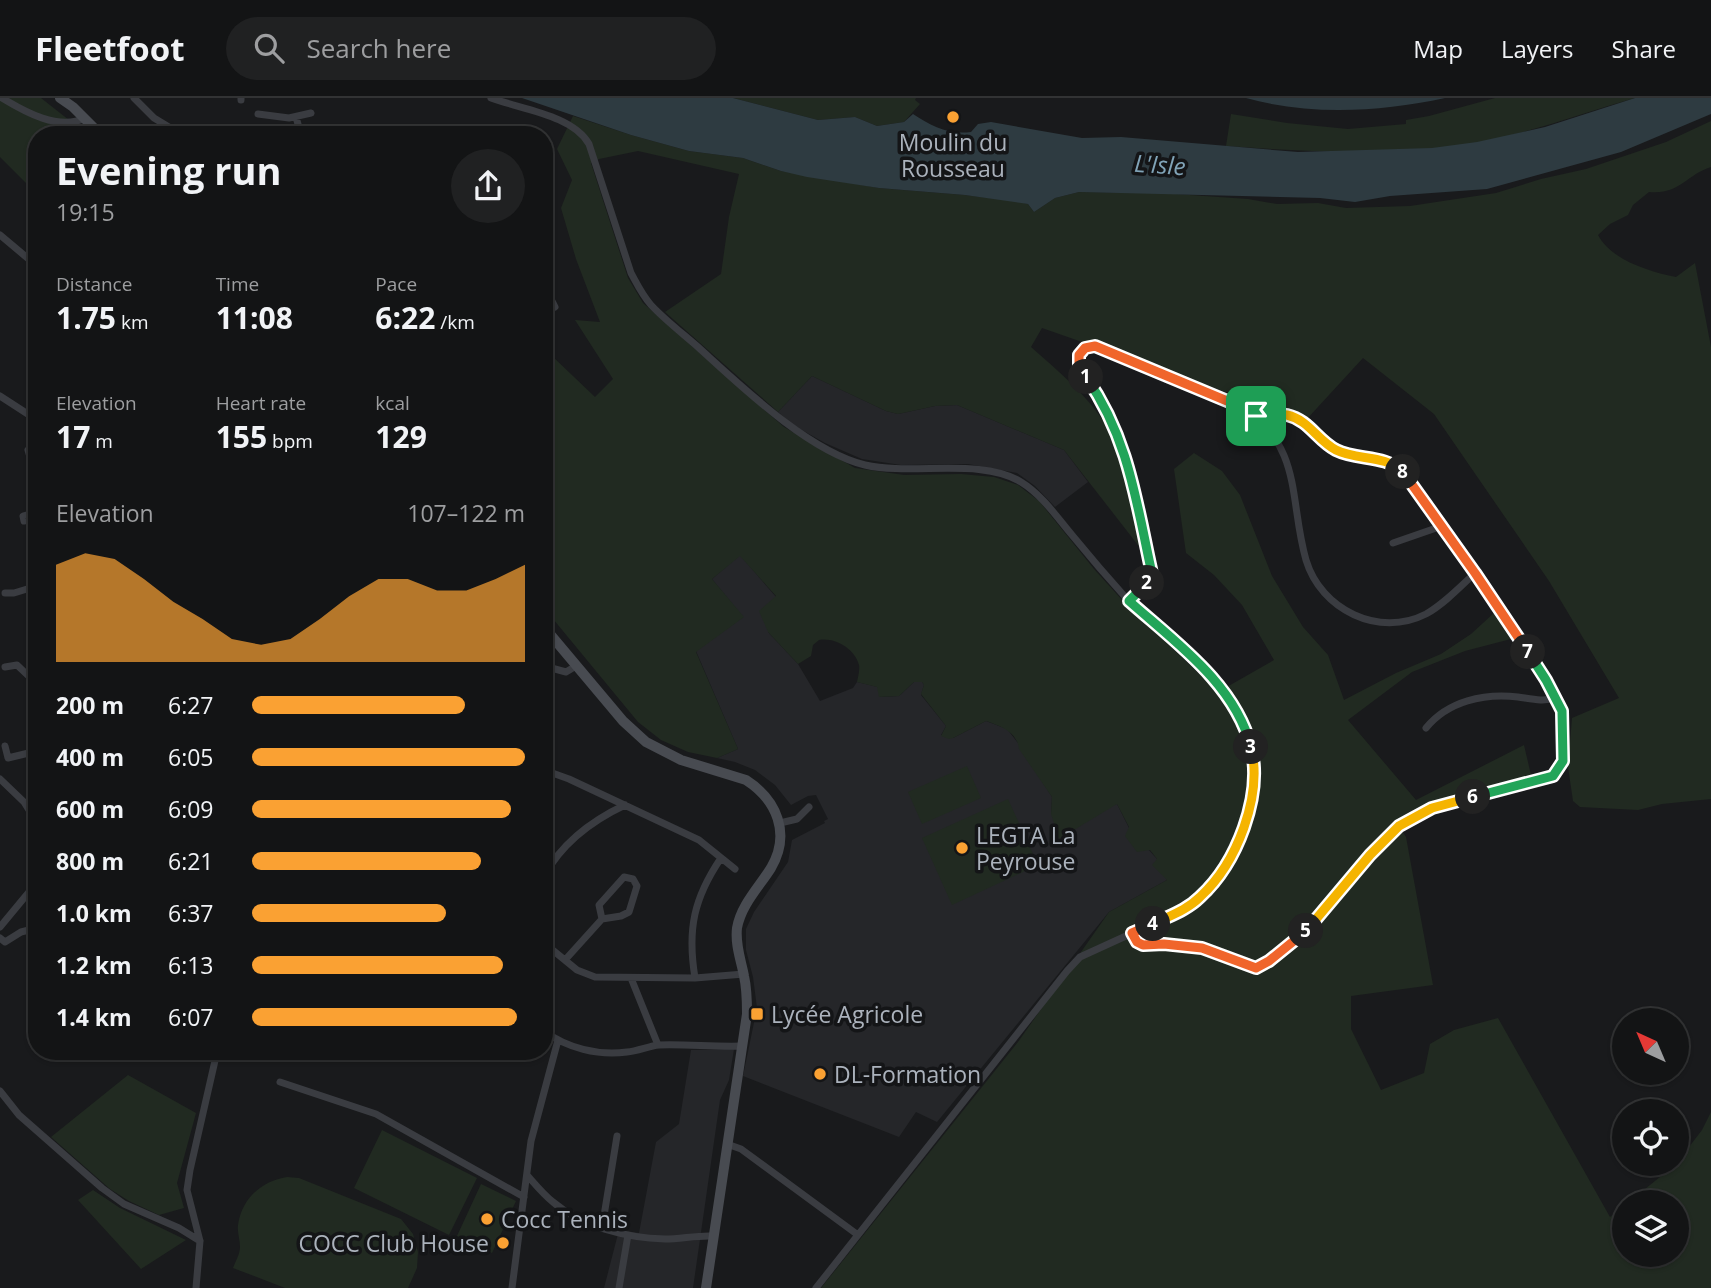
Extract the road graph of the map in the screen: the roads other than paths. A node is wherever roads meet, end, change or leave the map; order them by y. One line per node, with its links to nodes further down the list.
1 (2, 98): 8 (street)
2 (60, 98): 8 (main road)
3 (134, 98): 10 (street)
4 (491, 98): 24 (street)
5 (312, 113): 7 (street)
6 (258, 114): 7 (street)
7 (296, 117): 11 (street)
8 (85, 118): 9 (main road)
9 (93, 126)
10 (167, 126)
11 (298, 126)
12 (0, 235): 13 (street)
13 (28, 259)
14 (0, 396): 15 (street)
15 (28, 414)
16 (1261, 421): 19 (street); 21 (street); 24 (street)
17 (28, 515): 18 (street)
18 (24, 521)
19 (1442, 526): 20 (street); 21 (street)
20 (1393, 543)
21 (1475, 573): 30 (street)
22 (28, 588): 23 (street)
23 (5, 593)
24 (1129, 601): 47 (street)
25 (553, 637): 26 (main road)
26 (576, 666): 28 (street); 39 (main road)
27 (5, 667): 29 (street)
28 (553, 668)
29 (28, 675)
30 (1556, 698): 31 (street); 47 (street)
31 (1426, 728)
32 (5, 746): 33 (street)
33 (28, 753)
34 (553, 773): 37 (street)
35 (0, 779): 36 (street)
36 (28, 804)
37 (625, 806): 40 (street); 41 (street)
38 (808, 807): 39 (street)
39 (780, 823): 51 (main road)
40 (721, 858): 42 (street); 53 (street)
41 (553, 864)
42 (735, 869)
43 (28, 893): 45 (street)
44 (602, 919): 44 (street); 50 (street)
45 (0, 927)
46 (28, 930): 48 (street)
47 (1132, 933): 71 (street)
48 (0, 938)
49 (553, 950): 50 (street)
50 (565, 960): 52 (street)
51 (744, 974): 53 (street); 57 (main road)
52 (631, 978): 53 (street); 56 (street)
53 (695, 978)
54 (553, 1037): 55 (street)
55 (558, 1040): 56 (street); 58 (street)
56 (658, 1045): 57 (street)
57 (742, 1046): 64 (main road)
58 (553, 1059)
59 (216, 1060): 67 (street)
60 (553, 1060): 65 (street)
61 (280, 1083): 66 (street)
62 (0, 1091): 68 (street)
63 (617, 1136): 69 (street)
64 (727, 1144): 71 (street); 72 (main road)
65 (527, 1175): 66 (street); 69 (street)
66 (524, 1197): 75 (street)
67 (195, 1220): 68 (street); 73 (street)
68 (179, 1228): 73 (street)
69 (602, 1228): 70 (street)
70 (628, 1235): 72 (street); 76 (street)
71 (858, 1235): 78 (street)
72 (713, 1236): 77 (main road)
73 (200, 1241): 74 (street)
74 (196, 1288)
75 (512, 1288)
76 (619, 1288)
77 (706, 1288)
78 (817, 1288)

